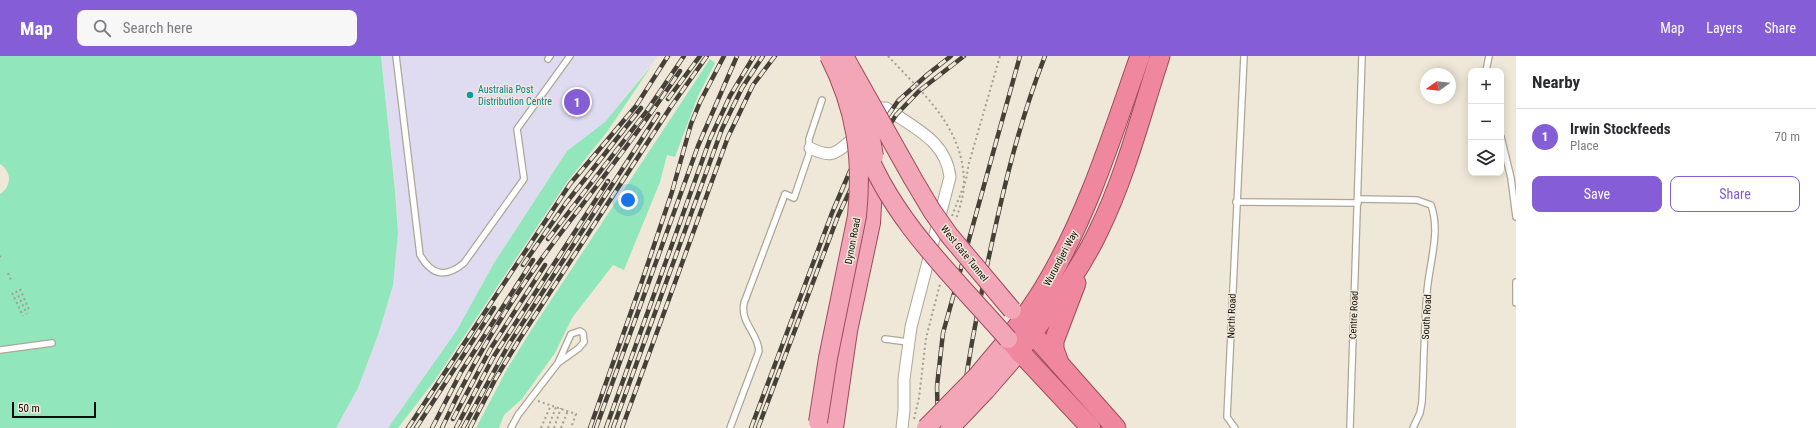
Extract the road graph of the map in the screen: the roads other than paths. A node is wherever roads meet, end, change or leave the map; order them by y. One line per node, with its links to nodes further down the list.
1 (396, 56): 2 (lane)
2 (570, 56)
3 (829, 56): 13 (main road, Dynon Road, bridge)
4 (844, 56): 17 (main road, Dynon Road, bridge); 24 (main road, West Gate Tunnel, bridge)
5 (1140, 56): 24 (highway, Wurundjeri Way)
6 (1160, 56): 21 (highway, Wurundjeri Way)
7 (1244, 56): 19 (lane, North Road)
8 (1362, 56): 18 (lane, Centre Road)
9 (1489, 56): 10 (lane)
10 (1487, 68)
11 (822, 100): 16 (lane)
12 (878, 108): 26 (street)
13 (853, 116): 17 (main road, bridge); 32 (main road, Dynon Road, bridge)
14 (1502, 140): 20 (lane)
15 (849, 142): 16 (street)
16 (810, 148): 34 (lane)
17 (874, 170): 28 (main road, bridge); 32 (main road, Dynon Road)
18 (1358, 201): 19 (lane); 41 (lane, Centre Road); 42 (lane, South Road)
19 (1236, 202): 40 (lane, North Road)
20 (1516, 217)
21 (1089, 251): 24 (highway, Wurundjeri Way); 31 (highway)
22 (1516, 282): 23 (lane)
23 (1516, 303)
24 (1027, 328): 28 (highway, Wurundjeri Way); 31 (highway, West Gate Tunnel)
25 (885, 339): 26 (lane)
26 (908, 342): 35 (street)
27 (52, 343): 29 (lane)
28 (1014, 346): 36 (main road, Wurundjeri Way, bridge); 37 (main road, Wurundjeri Way, bridge); 38 (highway)
29 (0, 350)
30 (558, 363): 30 (lane); 33 (lane)
31 (1064, 369): 39 (highway, West Gate Tunnel)
32 (826, 426)
33 (511, 428)
34 (730, 428)
35 (902, 428)
36 (926, 428)
37 (950, 428)
38 (1091, 428)
39 (1116, 428)
40 (1235, 428)
41 (1352, 428)
42 (1413, 428)

